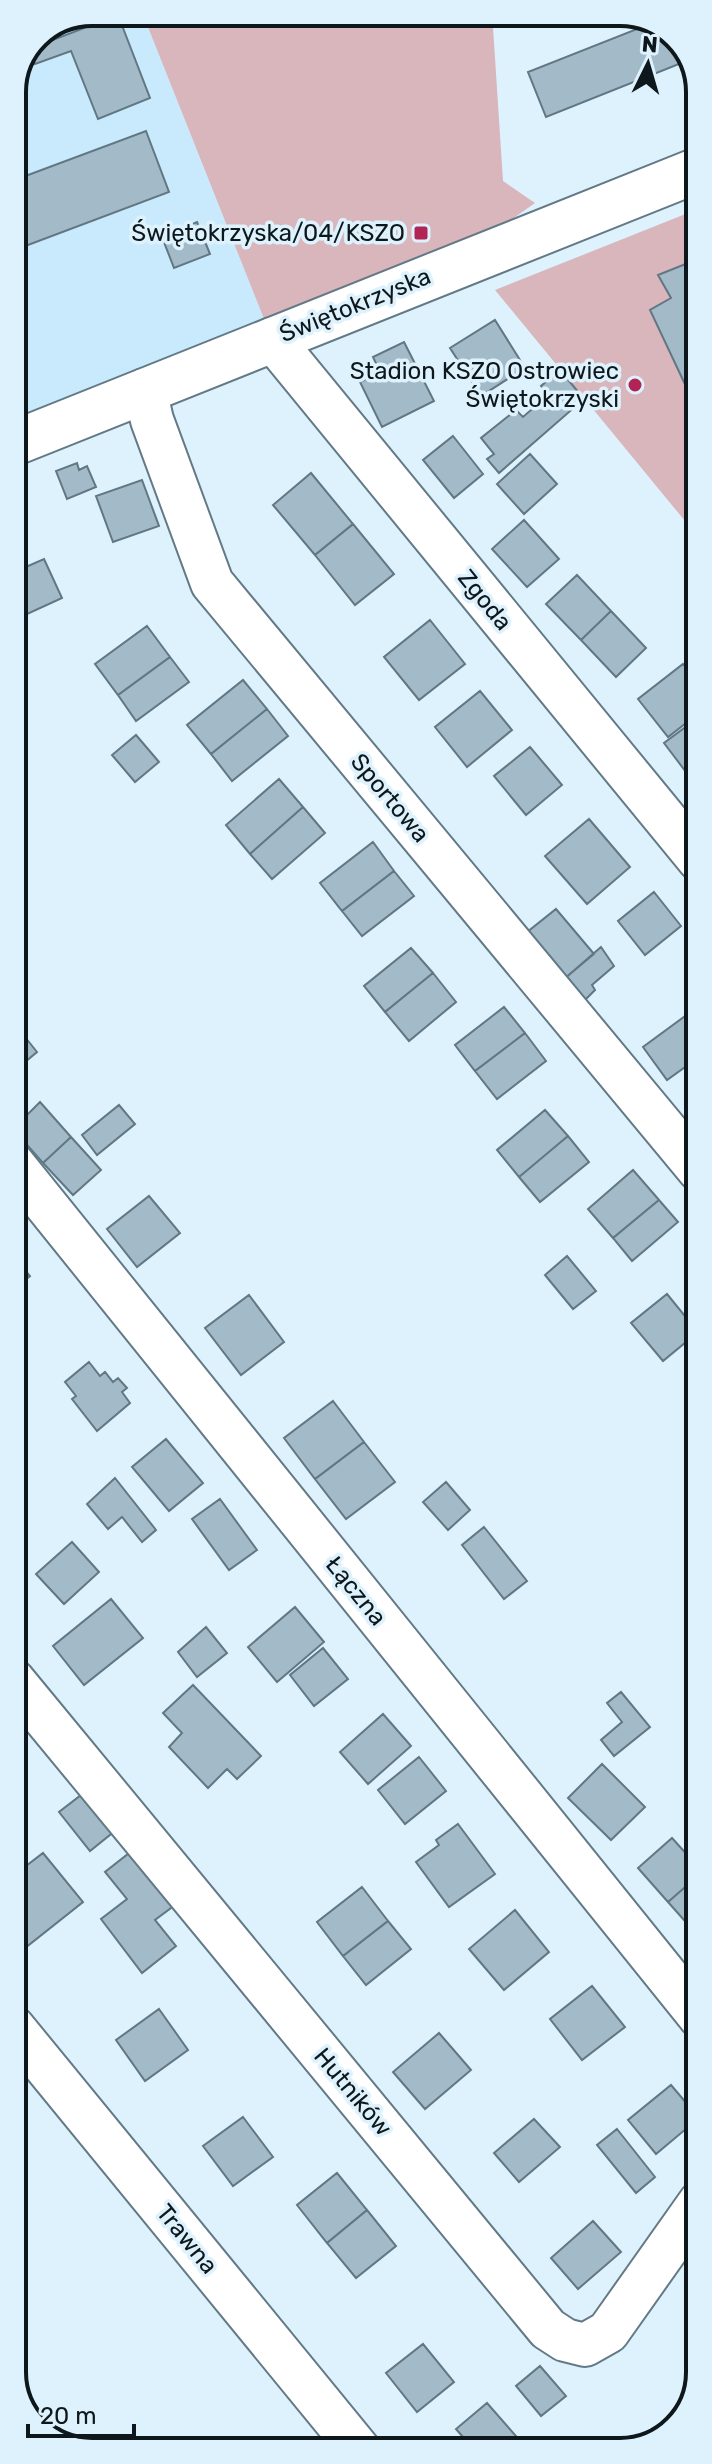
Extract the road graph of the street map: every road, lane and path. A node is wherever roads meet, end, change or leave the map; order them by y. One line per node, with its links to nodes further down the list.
1 (686, 175): 2 (street, Świętokrzyska)
2 (272, 339): 3 (street, Świętokrzyska); 5 (street, Zgoda)
3 (145, 390): 4 (street, Świętokrzyska); 6 (street, Sportowa)
4 (26, 438)
5 (686, 844)
6 (686, 1154)
7 (26, 1180): 9 (street, Łączna)
8 (26, 1696): 11 (street, Hutników)
9 (686, 2000)
10 (26, 2043): 12 (street, Trawna)
11 (686, 2222)
12 (349, 2438)

